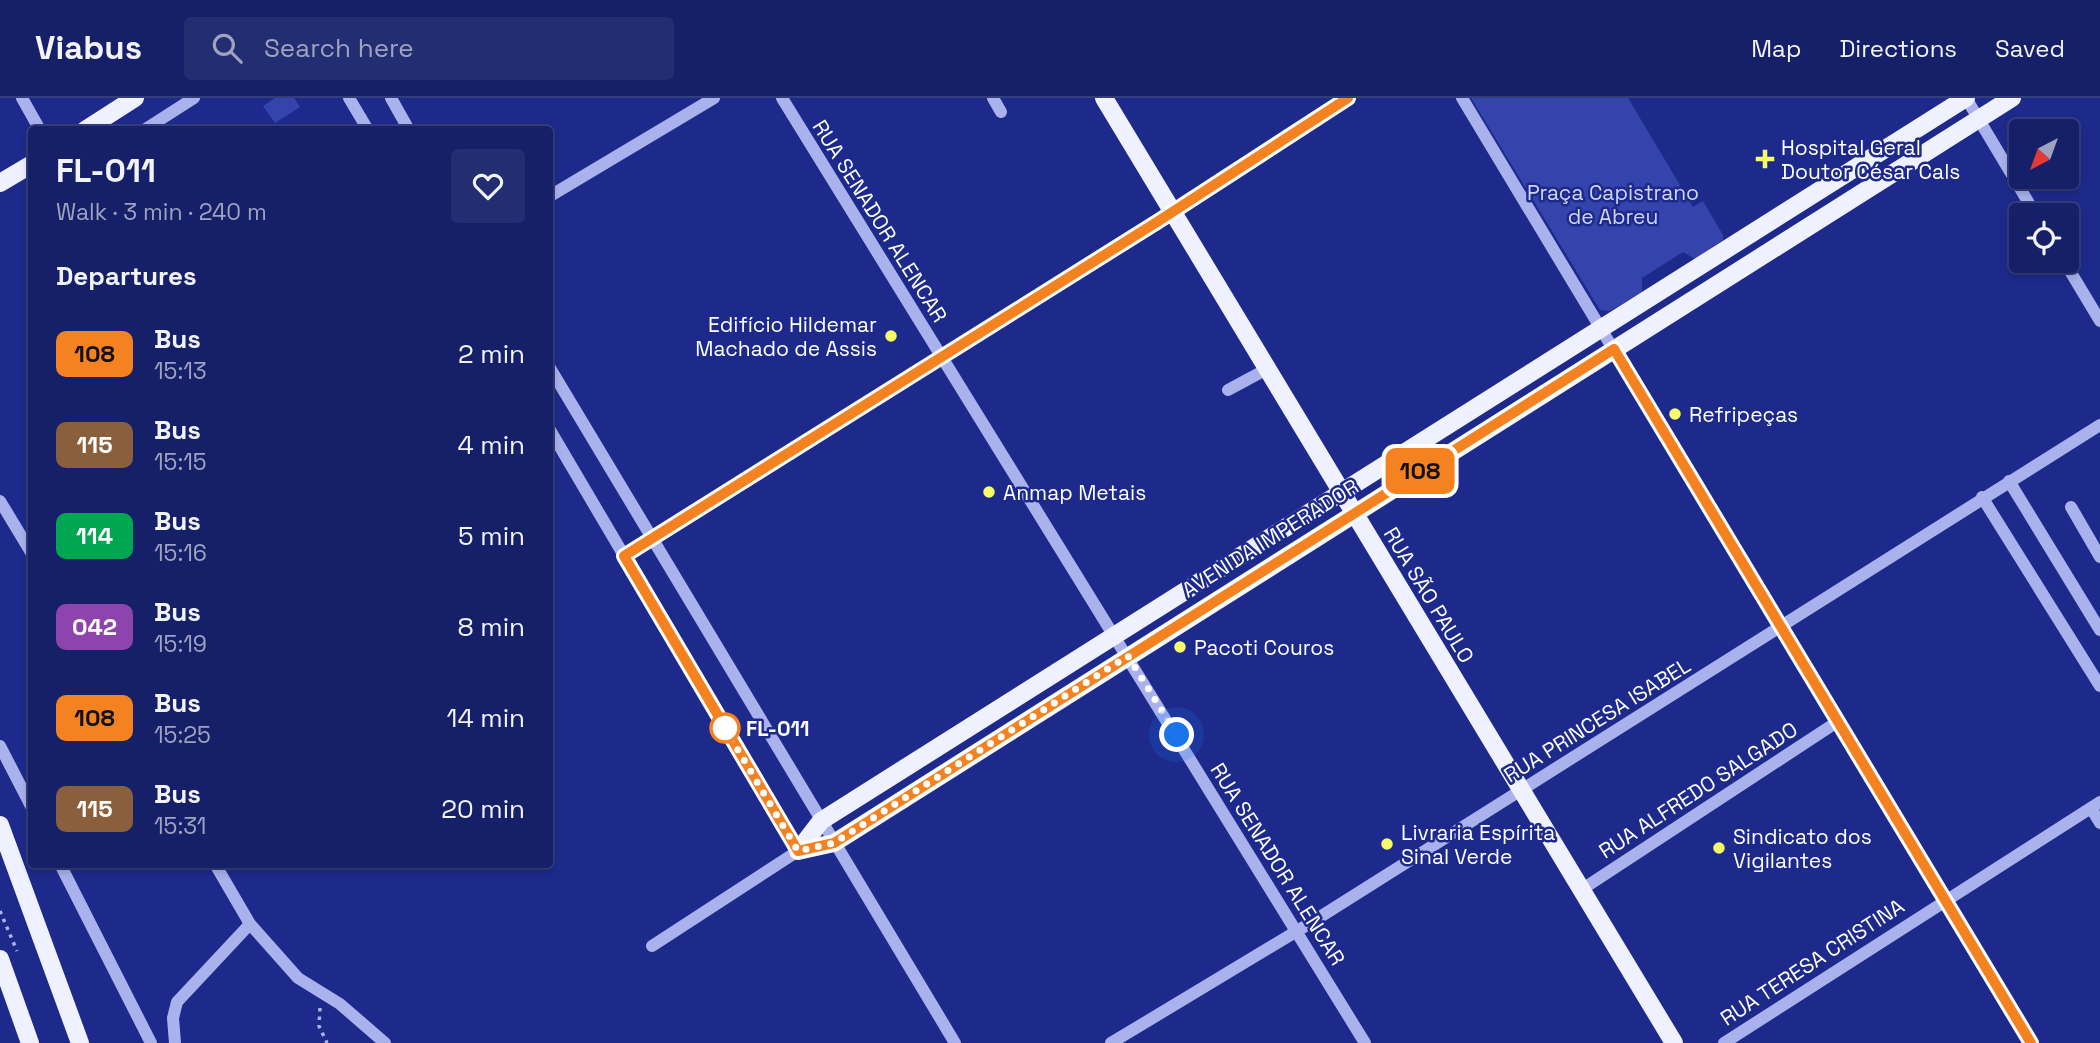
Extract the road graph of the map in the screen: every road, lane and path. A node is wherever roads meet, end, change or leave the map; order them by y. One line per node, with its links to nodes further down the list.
1 (22, 98): 16 (street)
2 (135, 98): 17 (main road)
3 (194, 98): 18 (street)
4 (349, 98): 19 (street)
5 (391, 98): 20 (street)
6 (714, 98): 23 (street)
7 (782, 98): 30 (street, RUA SENADOR ALENCAR)
8 (993, 98): 14 (street)
9 (1104, 98): 25 (main road, RUA SÃO PAULO)
10 (1348, 98): 25 (street)
11 (1462, 98): 28 (street)
12 (1966, 98): 15 (street); 28 (main road, AVENIDA IMPERADOR)
13 (2012, 98): 15 (main road, AVENIDA IMPERADOR)
14 (1001, 112)
15 (1979, 119): 24 (street); 29 (main road, AVENIDA IMPERADOR)
16 (38, 126)
17 (91, 126)
18 (150, 126)
19 (366, 126)
20 (407, 126)
21 (28, 166): 22 (main road)
22 (0, 183)
23 (553, 194)
24 (2029, 203)
25 (1172, 213): 30 (street); 31 (main road, RUA SÃO PAULO)
26 (2071, 273): 27 (street)
27 (2100, 321)
28 (1602, 328): 29 (street); 37 (main road, AVENIDA IMPERADOR)
29 (1614, 349): 41 (main road, AVENIDA IMPERADOR); 46 (street)
30 (942, 357): 42 (street); 48 (street, RUA SENADOR ALENCAR)
31 (1267, 369): 33 (street); 37 (main road, RUA SÃO PAULO)
32 (553, 373): 42 (street)
33 (1228, 390)
34 (2100, 425): 36 (street, RUA PRINCESA ISABEL)
35 (553, 435): 44 (street)
36 (2009, 481): 38 (street, RUA PRINCESA ISABEL); 47 (street)
37 (1341, 494): 41 (main road, RUA SÃO PAULO); 48 (main road, AVENIDA IMPERADOR)
38 (1982, 497): 46 (street, RUA PRINCESA ISABEL); 50 (street)
39 (0, 501): 43 (street)
40 (2071, 507): 45 (street)
41 (1352, 513): 49 (main road, AVENIDA IMPERADOR); 53 (main road, RUA SÃO PAULO)
42 (652, 539): 44 (street); 56 (street)
43 (28, 547)
44 (624, 556): 60 (street)
45 (2100, 557)
46 (1781, 628): 51 (street); 53 (street, RUA PRINCESA ISABEL)
47 (2100, 630)
48 (1115, 636): 49 (street, RUA SENADOR ALENCAR); 56 (main road, AVENIDA IMPERADOR)
49 (1128, 656): 59 (main road, AVENIDA IMPERADOR); 66 (street, RUA SENADOR ALENCAR)
50 (2100, 686)
51 (1837, 722): 63 (street, RUA ALFREDO SALGADO); 64 (street)
52 (0, 746): 54 (street)
53 (1521, 791): 63 (main road, RUA SÃO PAULO); 66 (street, RUA PRINCESA ISABEL)
54 (28, 800)
55 (2095, 805): 57 (street); 64 (street, RUA TERESA CRISTINA)
56 (821, 821): 59 (street); 60 (main road, AVENIDA IMPERADOR)
57 (2100, 822)
58 (0, 825): 71 (main road)
59 (834, 843): 60 (main road, AVENIDA IMPERADOR); 76 (street)
60 (798, 851): 67 (street, AVENIDA IMPERADOR)
61 (62, 868): 72 (street)
62 (217, 868): 65 (street)
63 (1581, 890): 79 (main road, RUA SÃO PAULO)
64 (1944, 900): 80 (street, RUA TERESA CRISTINA); 81 (street)
65 (250, 924): 69 (street); 73 (street)
66 (1297, 931): 77 (street, RUA PRINCESA ISABEL); 78 (street, RUA SENADOR ALENCAR)
67 (652, 946)
68 (0, 959): 70 (main road)
69 (321, 994): 74 (path); 75 (street)
70 (30, 1043)
71 (80, 1043)
72 (151, 1043)
73 (175, 1043)
74 (327, 1043)
75 (385, 1043)
76 (955, 1043)
77 (1111, 1043)
78 (1365, 1043)
79 (1674, 1043)
80 (1724, 1043)
81 (2031, 1043)

